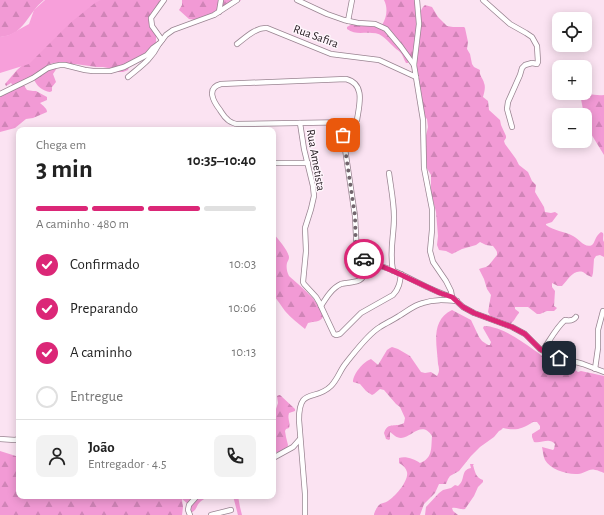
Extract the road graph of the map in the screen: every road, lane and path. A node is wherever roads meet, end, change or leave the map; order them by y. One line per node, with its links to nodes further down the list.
1 (164, 0): 10 (street)
2 (221, 0): 8 (street)
3 (237, 0): 8 (street)
4 (297, 0): 9 (street)
5 (352, 0): 9 (street)
6 (417, 0): 12 (street)
7 (483, 0): 18 (street)
8 (219, 12): 10 (street)
9 (348, 21): 12 (street)
10 (161, 41): 13 (street); 15 (street)
11 (237, 44): 14 (street, Rua Safira)
12 (414, 65): 14 (street)
13 (128, 77)
14 (416, 77): 25 (street)
15 (0, 94)
16 (341, 122): 17 (street); 17 (street); 22 (street)
17 (300, 123): 20 (street, Rua Ametista)
18 (512, 127)
19 (276, 163): 20 (street)
20 (308, 163): 27 (street, Rua Ametista)
21 (388, 173): 23 (street)
22 (367, 261): 23 (street); 27 (street)
23 (393, 271): 24 (street)
24 (401, 274): 25 (street); 27 (street, Rua Ametista)
25 (452, 297): 26 (street)
26 (457, 301): 30 (street); 34 (street)
27 (321, 306)
28 (603, 311): 31 (street)
29 (576, 317): 30 (street)
30 (543, 350): 31 (street)
31 (595, 369): 32 (street)
32 (604, 372)
33 (0, 439): 35 (street)
34 (300, 439): 36 (street); 41 (street)
35 (16, 440)
36 (276, 456)
37 (194, 499): 39 (street)
38 (230, 510): 40 (street)
39 (190, 515)
40 (212, 515)
41 (305, 515)

